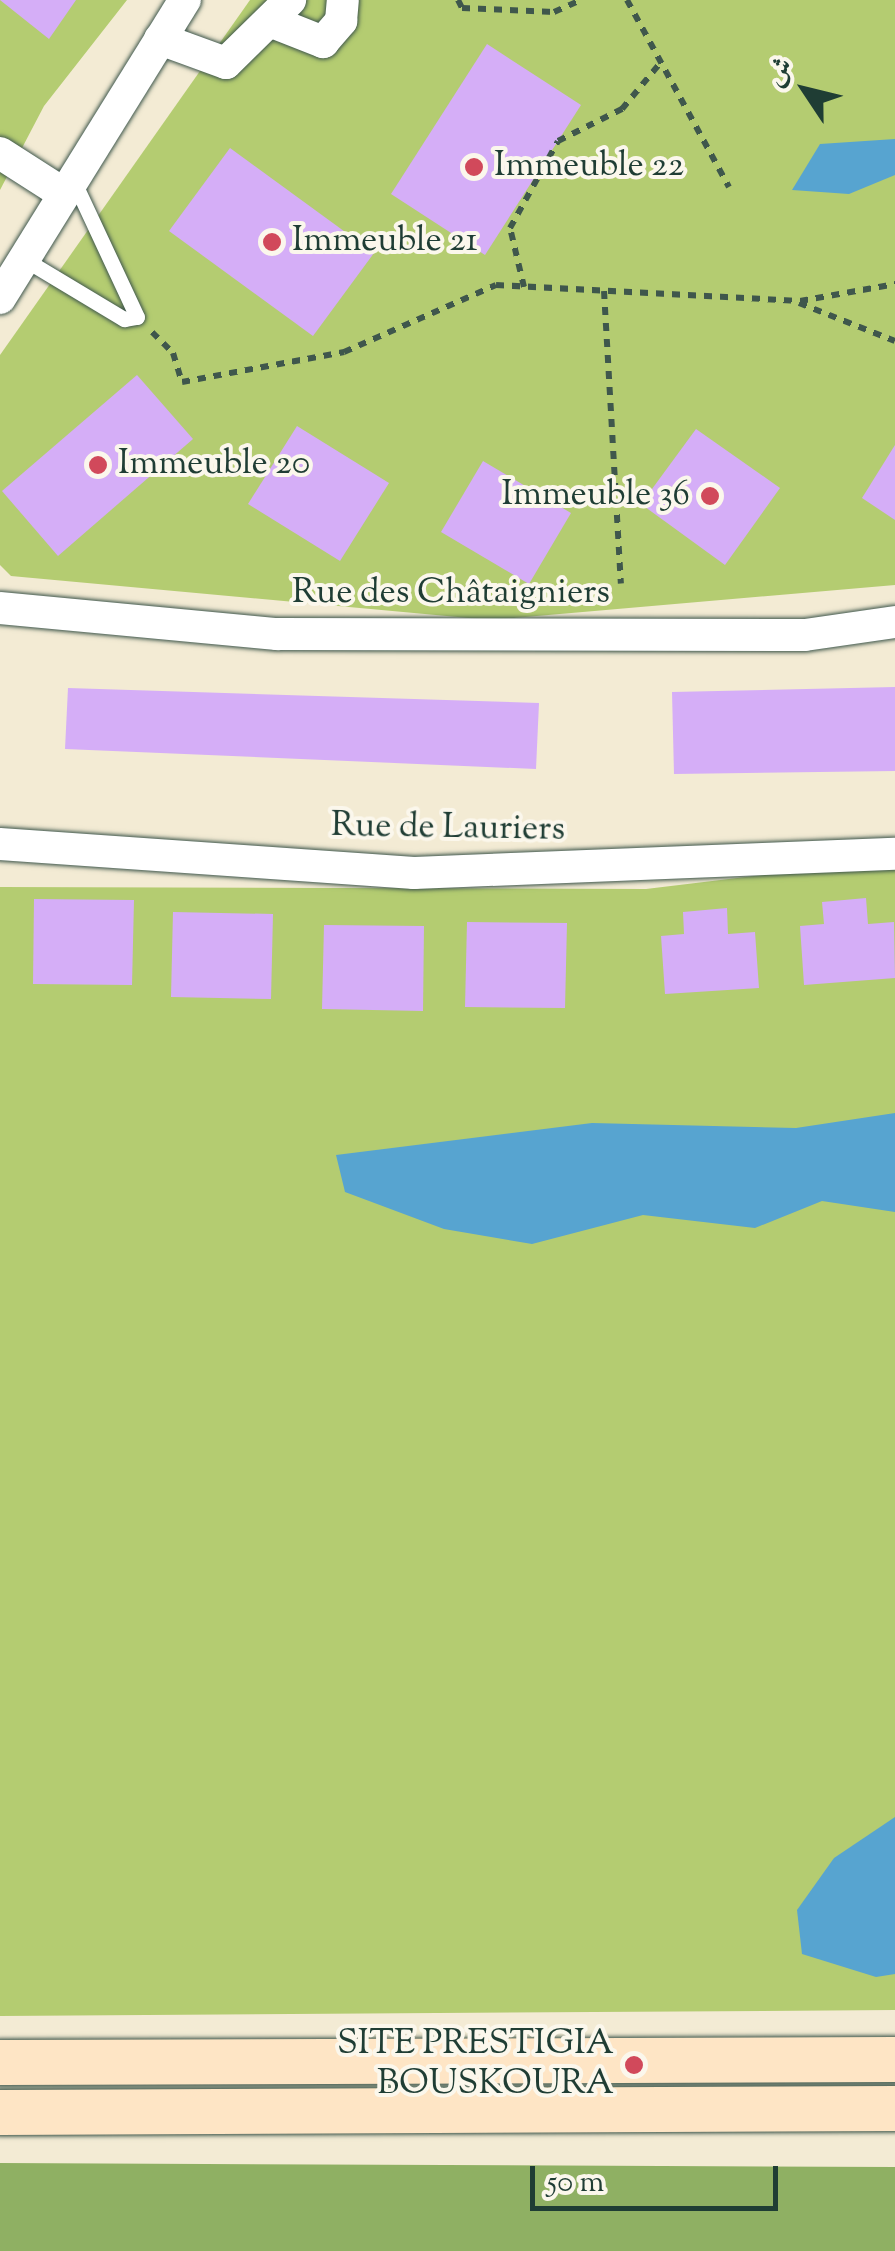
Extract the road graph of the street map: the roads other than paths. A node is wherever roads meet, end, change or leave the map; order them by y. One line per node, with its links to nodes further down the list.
1 (185, 0): 4 (street)
2 (342, 0): 3 (street)
3 (282, 12): 4 (street)
4 (160, 39): 6 (street)
5 (0, 153): 6 (street)
6 (68, 186): 7 (street); 7 (lane)
7 (24, 259): 8 (street)
8 (0, 298)
9 (3, 606): 10 (street, Rue des Châtaigniers)
10 (895, 622)
11 (0, 844): 12 (street, Rue de Lauriers)
12 (895, 854)
13 (895, 2059): 14 (street)
14 (0, 2062)
15 (895, 2108): 16 (street)
16 (0, 2112)

